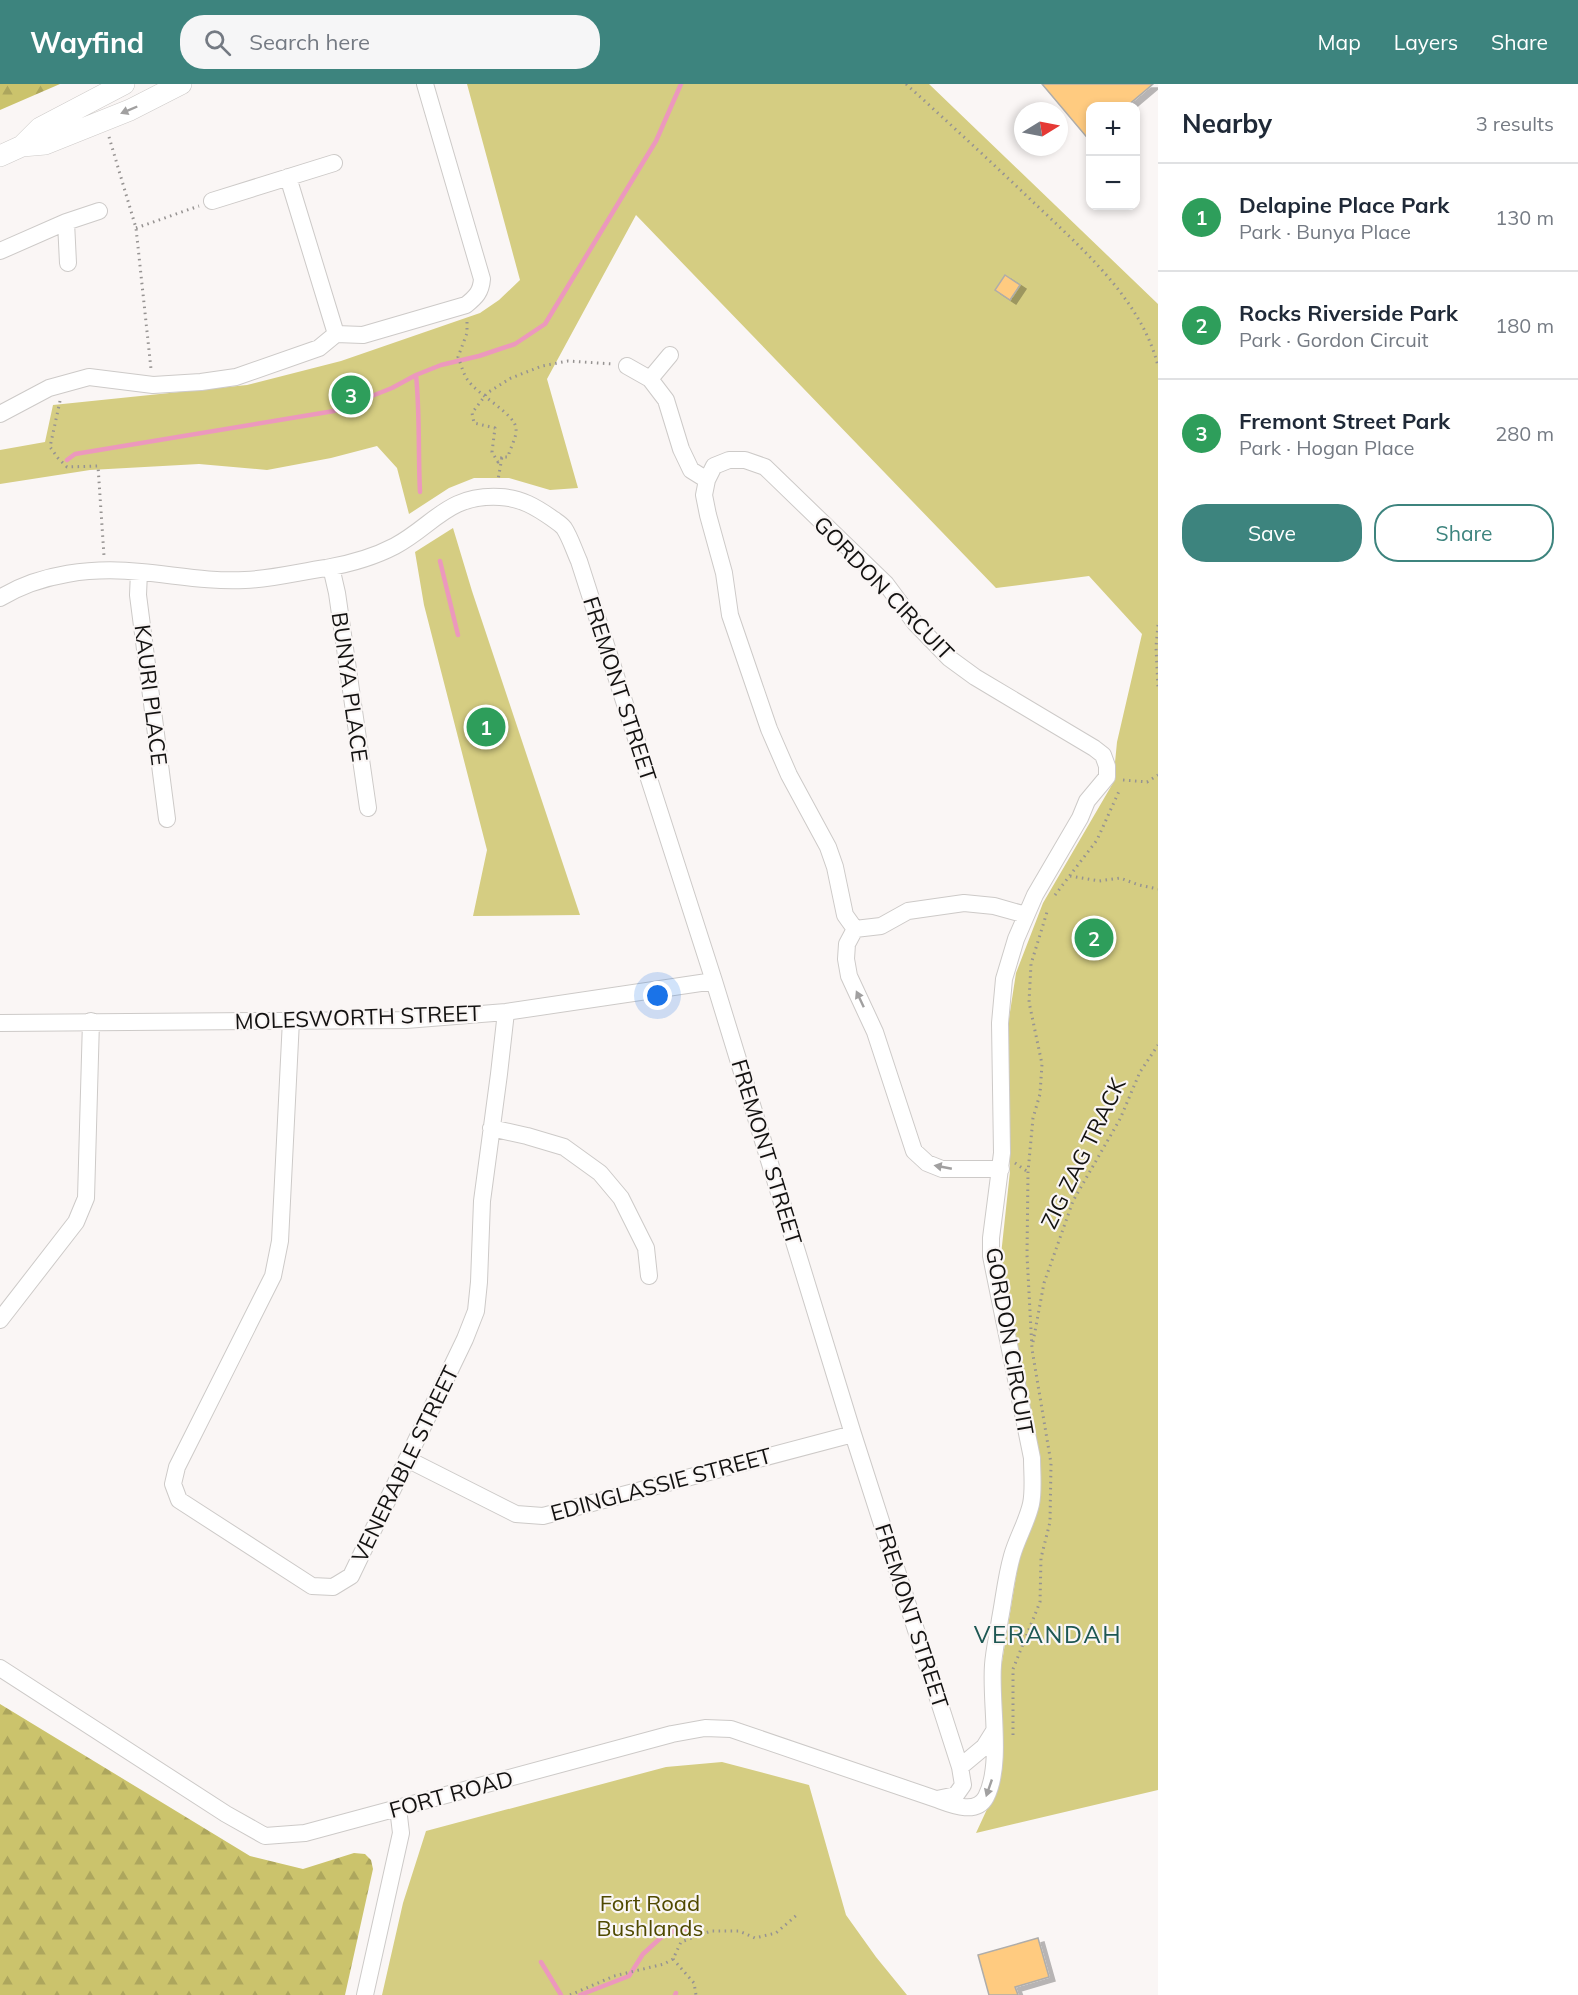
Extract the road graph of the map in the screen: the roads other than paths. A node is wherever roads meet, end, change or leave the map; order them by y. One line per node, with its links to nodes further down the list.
1 (124, 84): 4 (main road)
2 (181, 84): 4 (main road, one-way to 4)
3 (425, 84): 13 (street)
4 (22, 146): 5 (main road)
5 (0, 156)
6 (334, 163): 7 (street)
7 (288, 177): 8 (street); 13 (street)
8 (212, 201)
9 (99, 211): 10 (street)
10 (66, 222): 11 (street); 12 (street)
11 (0, 251)
12 (68, 263)
13 (336, 334): 17 (street)
14 (670, 355): 16 (street)
15 (627, 366): 16 (street)
16 (650, 380): 18 (street)
17 (0, 414)
18 (707, 480): 24 (street, GORDON CIRCUIT); 25 (street)
19 (331, 567): 20 (street); 22 (street, BUNYA PLACE); 26 (street, FREMONT STREET)
20 (139, 572): 21 (street); 23 (street, KAURI PLACE)
21 (0, 598)
22 (368, 808)
23 (167, 819)
24 (1026, 915): 25 (street); 32 (street, GORDON CIRCUIT)
25 (855, 929): 32 (street, one-way to 25)
26 (714, 981): 27 (street, MOLESWORTH STREET); 35 (street, FREMONT STREET)
27 (506, 1012): 28 (street, MOLESWORTH STREET); 31 (street, VENERABLE STREET)
28 (291, 1020): 29 (street, MOLESWORTH STREET); 36 (street, VENERABLE STREET)
29 (92, 1021): 30 (street, MOLESWORTH STREET); 34 (street)
30 (0, 1023)
31 (491, 1128): 33 (street); 36 (street, VENERABLE STREET)
32 (1001, 1169): 38 (street, GORDON CIRCUIT)
33 (649, 1276)
34 (0, 1320)
35 (853, 1434): 36 (street, EDINGLASSIE STREET); 39 (street, FREMONT STREET)
36 (407, 1459)
37 (0, 1668): 41 (street, FORT ROAD)
38 (995, 1730): 39 (street); 40 (street, GORDON CIRCUIT, one-way to 40)
39 (960, 1767): 40 (street, FREMONT STREET)
40 (936, 1799): 41 (street, FORT ROAD)
41 (398, 1808): 42 (street)
42 (365, 1995)

